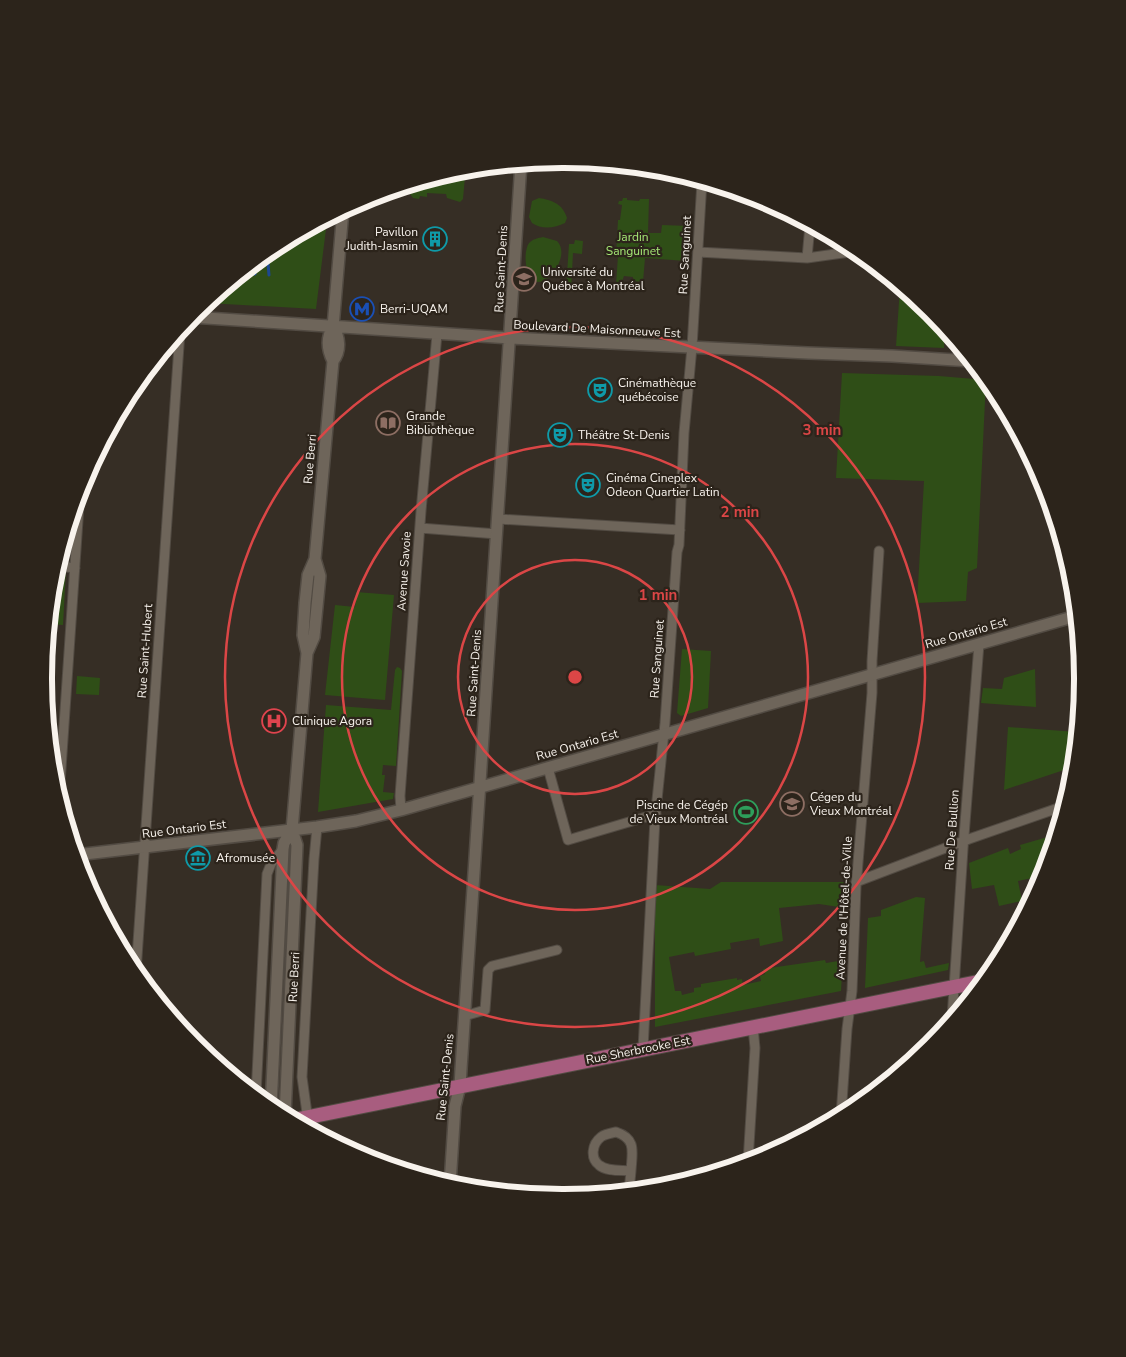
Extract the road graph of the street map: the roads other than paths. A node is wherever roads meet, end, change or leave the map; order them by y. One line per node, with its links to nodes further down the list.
1 (521, 170): 11 (main road, Rue Saint-Denis)
2 (702, 187): 5 (street, Rue Sanguinet)
3 (342, 219): 9 (main road, Rue Berri)
4 (809, 232): 7 (street)
5 (698, 252): 7 (street); 13 (street, Rue Sanguinet)
6 (845, 253): 7 (street)
7 (807, 258)
8 (202, 318): 9 (main road, Boulevard De Maisonneuve Est)
9 (333, 327): 10 (main road, Boulevard De Maisonneuve Est); 34 (main road, Rue Berri)
10 (437, 334): 11 (main road, Boulevard De Maisonneuve Est); 17 (street, Avenue Savoie)
11 (510, 338): 13 (main road, Boulevard De Maisonneuve Est); 15 (main road, Rue Saint-Denis)
12 (179, 342): 36 (street, Rue Saint-Hubert)
13 (692, 347): 14 (main road, Boulevard De Maisonneuve Est); 18 (street, Rue Sanguinet)
14 (962, 360)
15 (498, 519): 18 (street); 19 (main road, Rue Saint-Denis)
16 (78, 520): 22 (street)
17 (420, 528): 19 (street); 31 (street, Avenue Savoie)
18 (680, 530): 26 (street, Rue Sanguinet)
19 (497, 534): 29 (main road, Rue Saint-Denis)
20 (879, 551): 25 (street, Avenue de l'Hôtel-de-Ville)
21 (65, 567): 22 (street)
22 (75, 568): 28 (street)
23 (1070, 618): 24 (main road, Rue Ontario Est)
24 (979, 644): 25 (main road, Rue Ontario Est); 35 (street, Rue De Bullion)
25 (872, 675): 26 (main road, Rue Ontario Est); 39 (street, Avenue de l'Hôtel-de-Ville)
26 (664, 734): 27 (main road, Rue Ontario Est); 32 (street, Rue Sanguinet)
27 (548, 768): 29 (main road, Rue Ontario Est); 32 (street)
28 (61, 771)
29 (480, 788): 31 (main road, Rue Ontario Est); 46 (main road, Rue Saint-Denis)
30 (1057, 809): 35 (street)
31 (401, 810): 33 (main road, Rue Ontario Est)
32 (656, 814): 48 (street, Rue Sanguinet)
33 (317, 827): 34 (main road, Rue Ontario Est); 54 (street, Rue Berri)
34 (292, 830): 36 (main road, Rue Ontario Est); 37 (main road, Rue Berri); 53 (main road, Rue Berri)
35 (964, 842): 39 (street); 43 (street, Rue De Bullion)
36 (145, 848): 38 (main road, Rue Ontario Est); 41 (street, Rue Saint-Hubert)
37 (283, 849): 50 (street, Rue Berri); 51 (main road, Rue Berri)
38 (84, 854)
39 (856, 882): 45 (street, Avenue de l'Hôtel-de-Ville)
40 (557, 950): 46 (street)
41 (137, 959)
42 (972, 983): 43 (main road, Rue Sherbrooke Est)
43 (955, 987): 44 (street, Rue De Bullion); 45 (main road, Rue Sherbrooke Est)
44 (953, 1007)
45 (850, 1008): 47 (main road, Rue Sherbrooke Est); 52 (street, Avenue de l'Hôtel-de-Ville)
46 (464, 1016): 49 (main road, Rue Saint-Denis)
47 (753, 1027): 48 (main road, Rue Sherbrooke Est); 56 (street)
48 (643, 1049): 49 (main road, Rue Sherbrooke Est)
49 (460, 1086): 55 (main road, Rue Sherbrooke Est); 58 (main road, Rue Saint-Denis)
50 (256, 1087)
51 (271, 1098)
52 (842, 1106)
53 (285, 1107)
54 (309, 1121)
55 (311, 1123)
56 (749, 1154)
57 (630, 1171): 57 (street); 59 (street)
58 (450, 1176)
59 (629, 1185)

